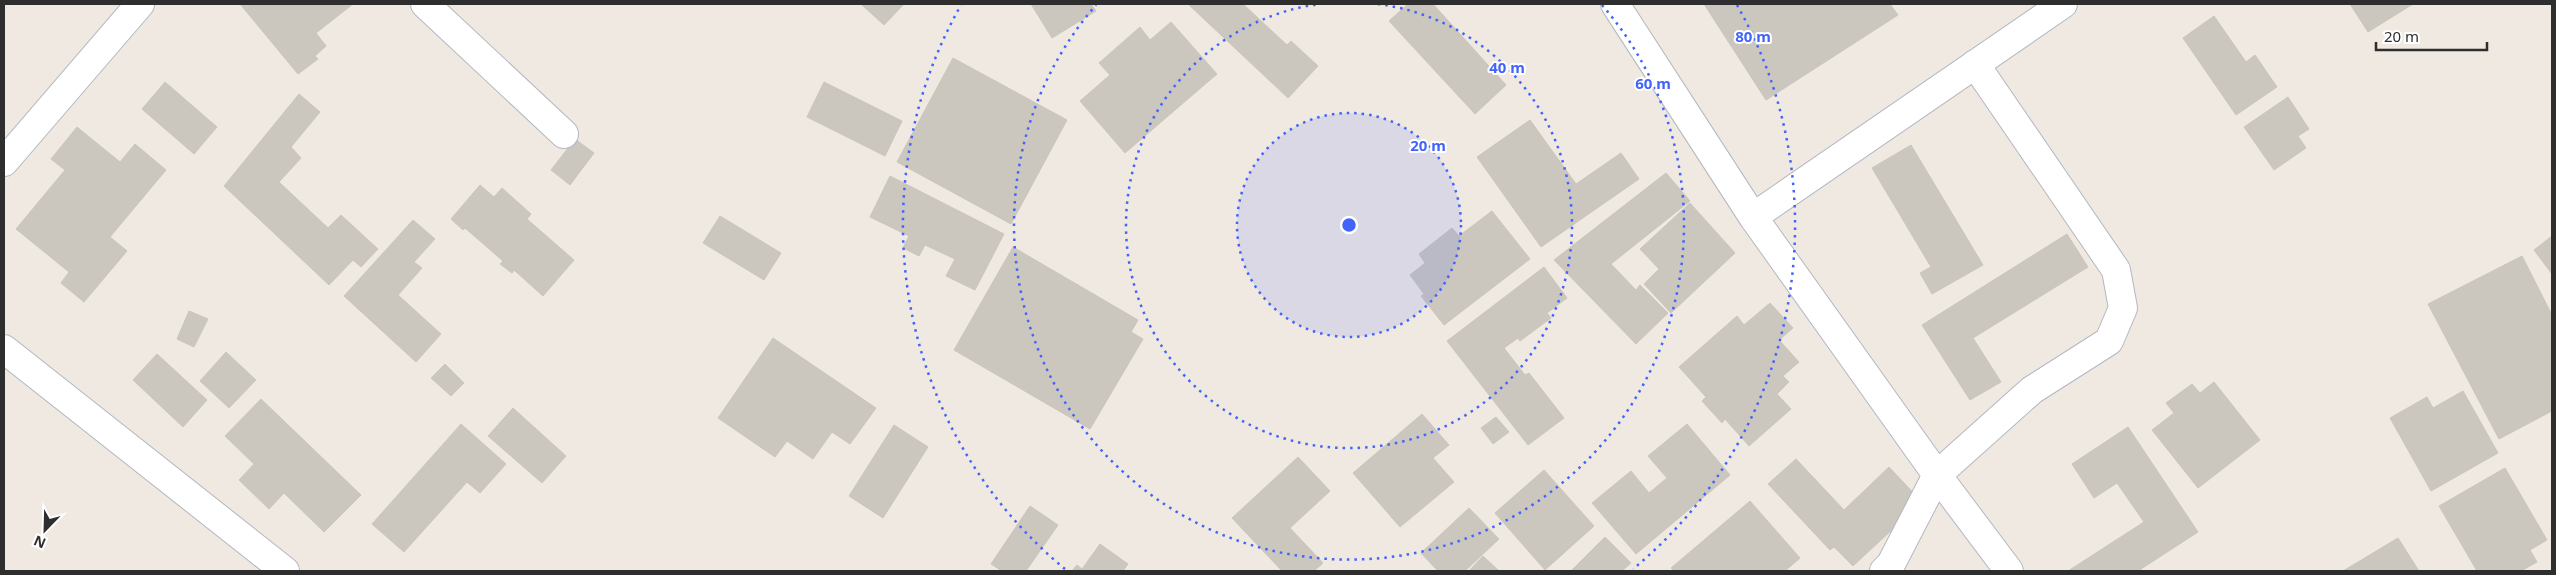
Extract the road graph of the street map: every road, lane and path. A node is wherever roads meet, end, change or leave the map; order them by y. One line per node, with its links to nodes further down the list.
1 (140, 4): 7 (street)
2 (424, 4): 6 (street)
3 (1615, 4): 8 (street)
4 (2063, 4): 5 (street)
5 (1975, 64): 8 (street); 10 (street)
6 (564, 134)
7 (4, 162)
8 (1753, 217): 10 (street)
9 (4, 349): 11 (street)
10 (1937, 475): 12 (street); 13 (street)
11 (285, 571)
12 (1884, 571)
13 (2009, 571)

